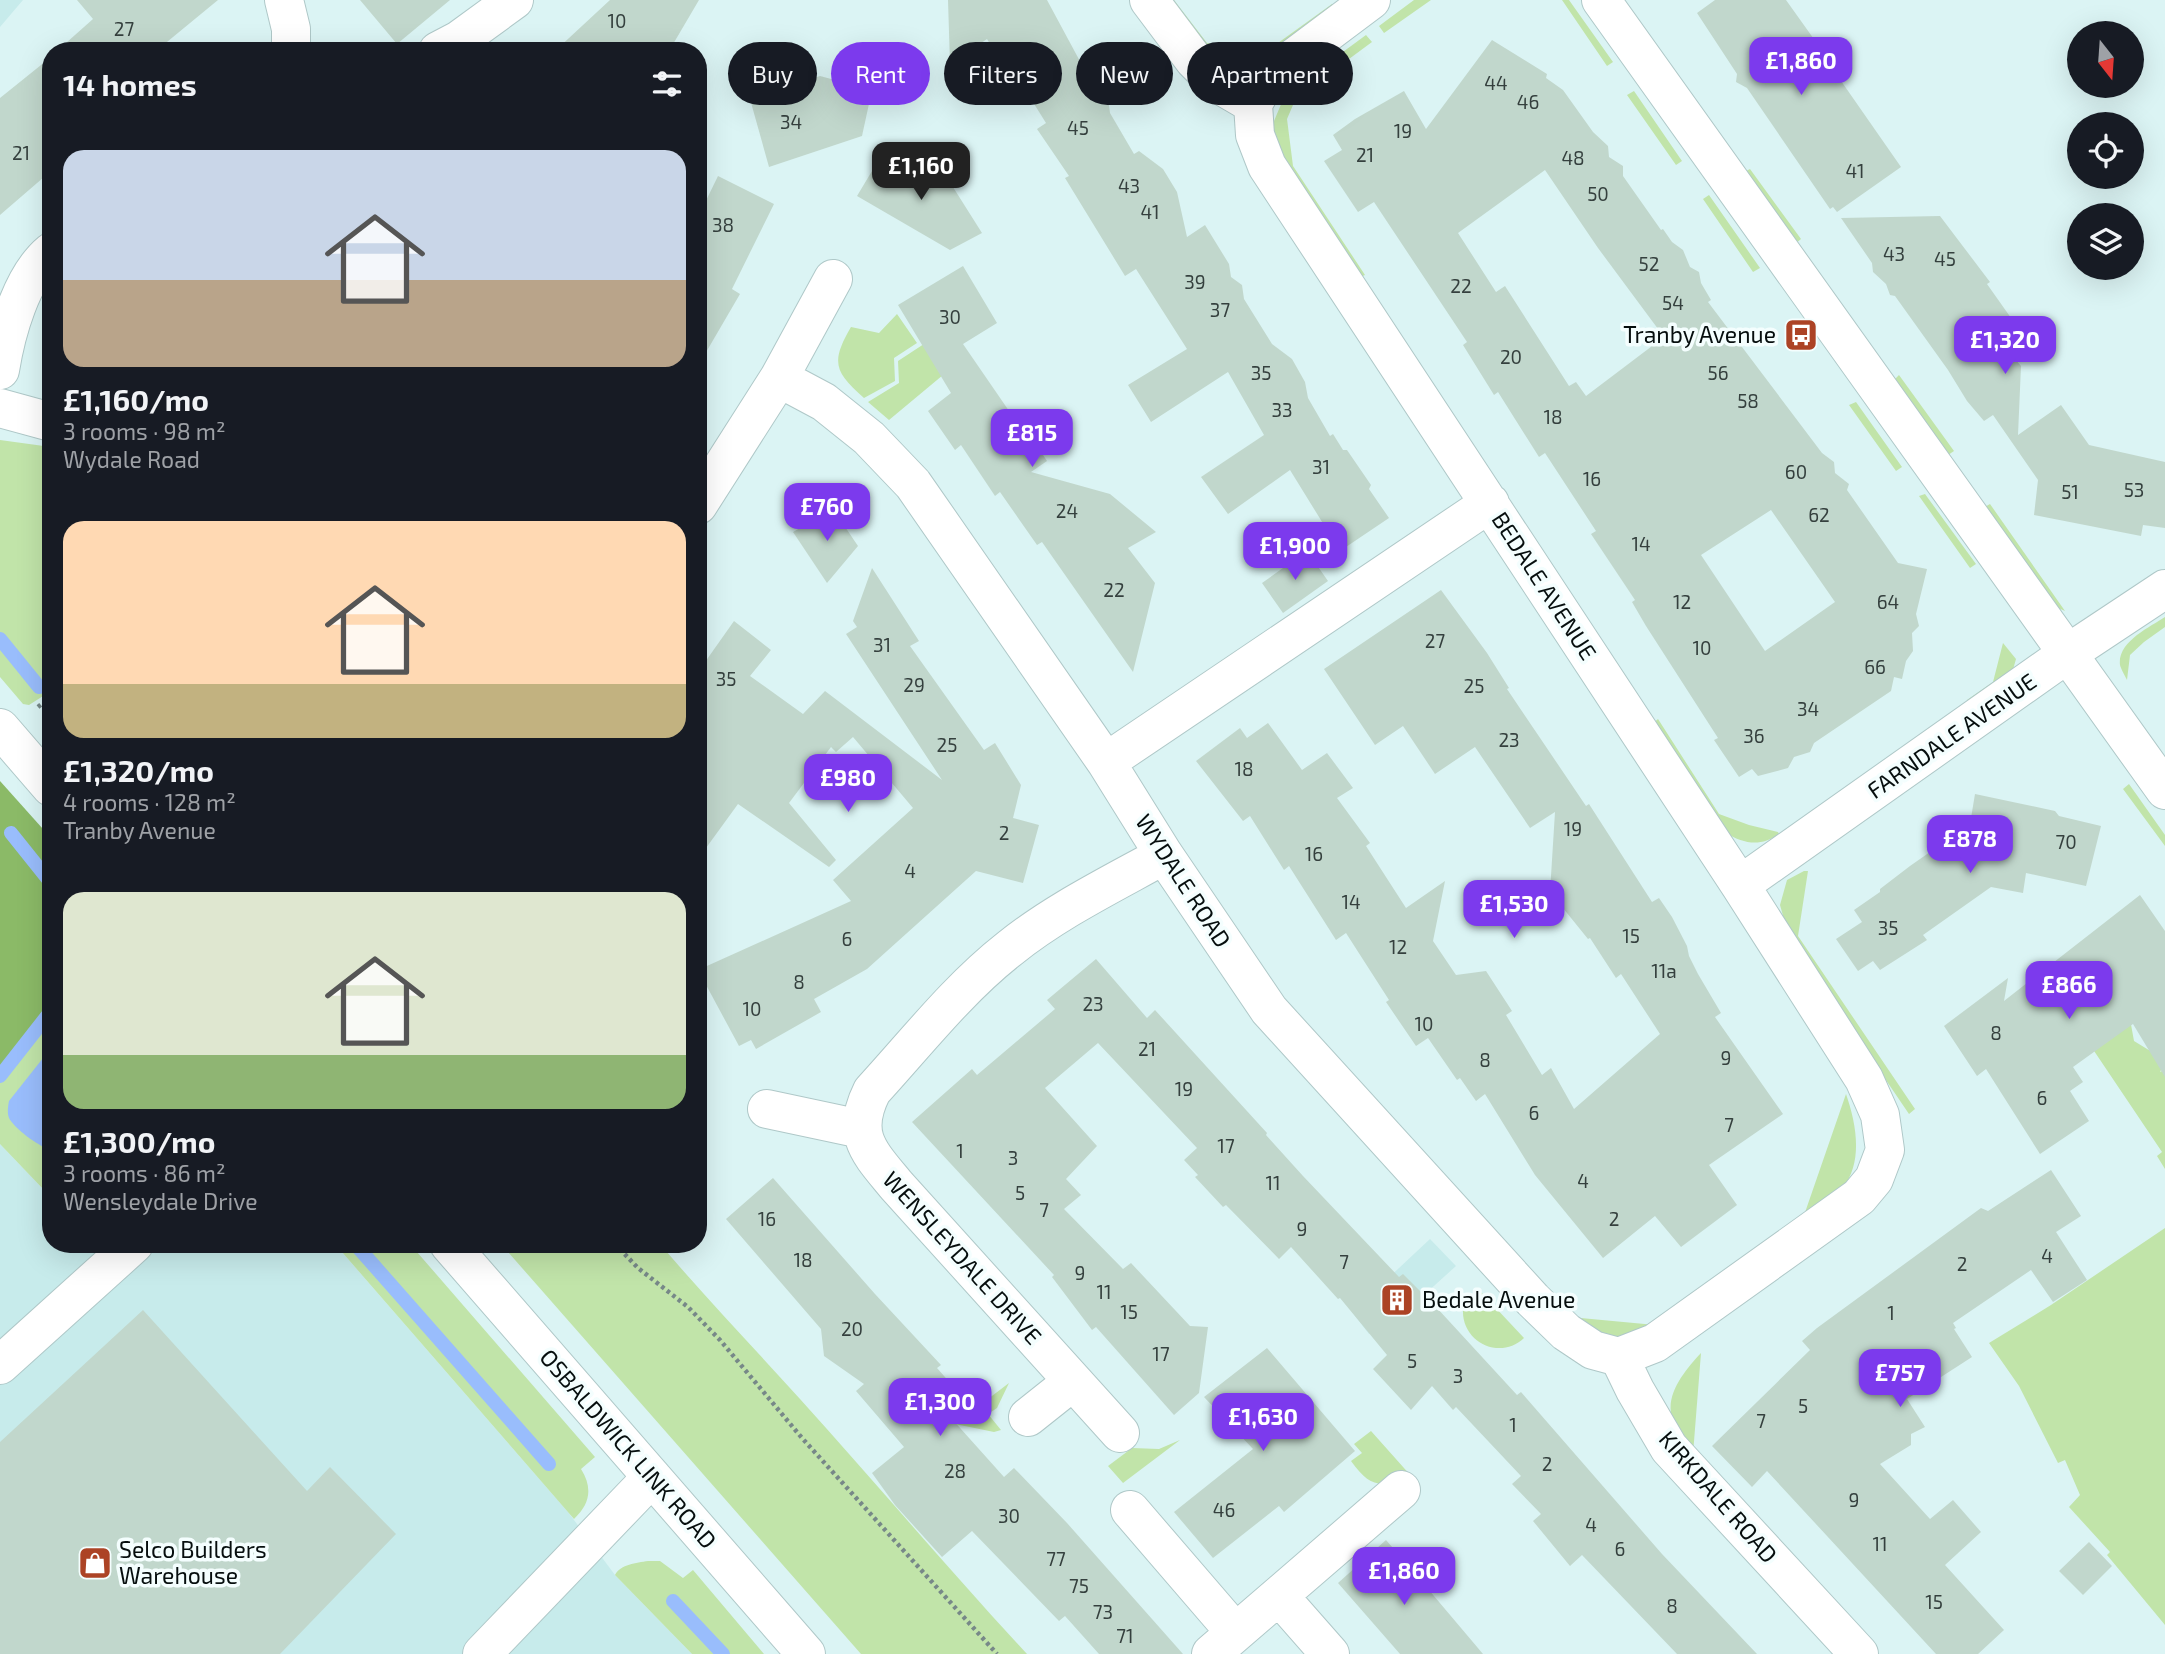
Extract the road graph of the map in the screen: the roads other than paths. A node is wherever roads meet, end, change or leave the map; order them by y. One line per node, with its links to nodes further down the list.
1 (284, 0): 6 (street)
2 (514, 0): 7 (street)
3 (1149, 0): 9 (street)
4 (1371, 0): 8 (street)
5 (1601, 0): 21 (street)
6 (291, 42)
7 (455, 42)
8 (1315, 42)
9 (1187, 51)
10 (1253, 105): 19 (street, BEDALE AVENUE)
11 (42, 263): 13 (street)
12 (834, 279): 15 (street)
13 (9, 299): 14 (street)
14 (0, 370)
15 (779, 378): 18 (street); 23 (street, WYDALE ROAD)
16 (0, 408): 17 (street)
17 (42, 420)
18 (707, 491)
19 (1490, 503): 23 (street); 27 (street, BEDALE AVENUE)
20 (2165, 589): 21 (street, FARNDALE AVENUE)
21 (2067, 654): 25 (street); 27 (street, FARNDALE AVENUE)
22 (0, 729): 24 (street)
23 (1106, 762): 26 (street, WYDALE ROAD)
24 (42, 777)
25 (2165, 790)
26 (1164, 855): 29 (street); 32 (street, WYDALE ROAD)
27 (1740, 885): 32 (street, BEDALE AVENUE)
28 (767, 1109): 29 (street)
29 (861, 1129): 34 (street, WENSLEYDALE DRIVE)
30 (124, 1253): 33 (street)
31 (457, 1253): 37 (street, OSBALDWICK LINK ROAD)
32 (1619, 1357): 45 (street, KIRKDALE ROAD)
33 (0, 1365)
34 (1072, 1382): 35 (street); 36 (street, WENSLEYDALE DRIVE)
35 (1028, 1417)
36 (1120, 1433)
37 (652, 1477): 42 (street); 43 (street, OSBALDWICK LINK ROAD)
38 (1401, 1490): 40 (street)
39 (1130, 1510): 41 (street)
40 (1279, 1597): 41 (street); 44 (street)
41 (1223, 1643)
42 (482, 1654)
43 (806, 1654)
44 (1330, 1654)
45 (1859, 1654)

